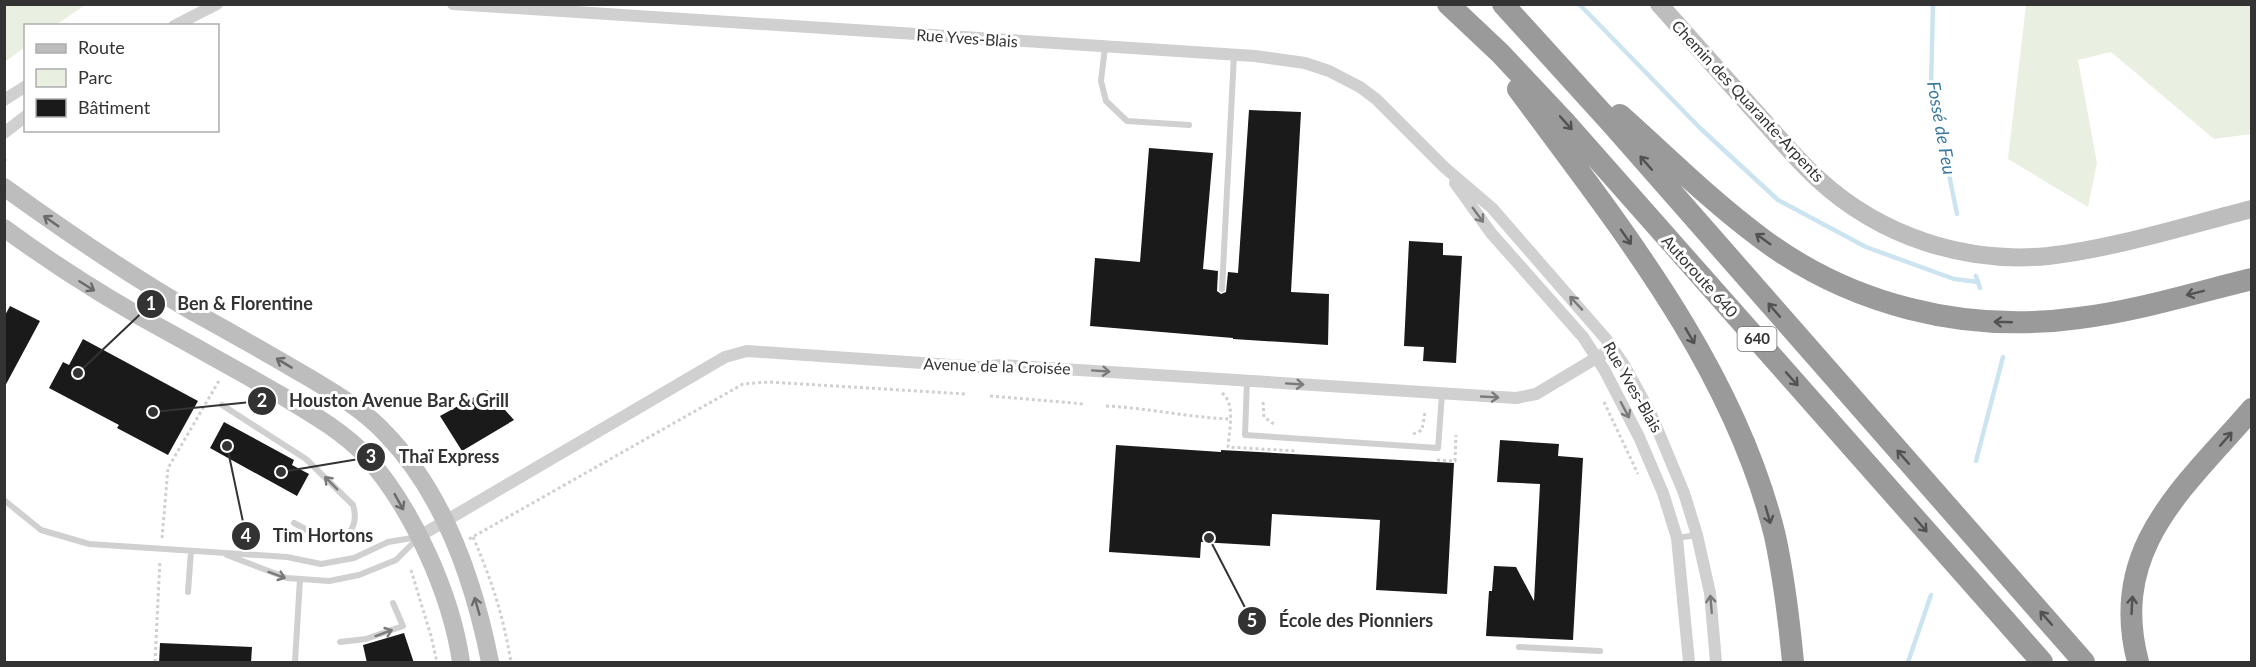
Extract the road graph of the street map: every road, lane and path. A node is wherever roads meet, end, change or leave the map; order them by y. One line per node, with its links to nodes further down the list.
1 (217, 4): 7 (street)
2 (453, 4): 9 (street, Rue Yves-Blais)
3 (1448, 4): 6 (highway, Autoroute 640 / 640)
4 (1503, 4): 8 (highway, Autoroute 640 / 640)
5 (1659, 4): 18 (street, Chemin des Quarante-Arpents)
6 (1466, 21): 64 (highway, one-way to 64); 65 (highway, Autoroute 640 / 640, one-way to 65)
7 (178, 24)
8 (1538, 43): 20 (highway, one-way to 8); 66 (highway, Autoroute 640 / 640, one-way to 8)
9 (1105, 47): 10 (street, Rue Yves-Blais); 14 (lane)
10 (1234, 55): 16 (street, Rue Yves-Blais); 21 (lane)
11 (24, 87): 12 (street)
12 (4, 100)
13 (24, 118): 15 (street)
14 (1189, 125)
15 (4, 133)
16 (1444, 167): 22 (street, Rue Yves-Blais, one-way to 16); 23 (street, Rue Yves-Blais, one-way to 23)
17 (4, 187): 41 (street, one-way to 17)
18 (2252, 209)
19 (4, 228): 24 (street, one-way to 24)
20 (2252, 279)
21 (1222, 289)
22 (1613, 348): 23 (street, Avenue de la Croisée); 43 (street, Rue Yves-Blais)
23 (1597, 359): 28 (street, Avenue de la Croisée, one-way to 23); 45 (street, Rue Yves-Blais, one-way to 45)
24 (229, 365): 44 (street, one-way to 44); 46 (path)
25 (1247, 381): 28 (street, Avenue de la Croisée, one-way to 28); 28 (lane); 41 (street, Avenue de la Croisée, one-way to 25)
26 (1215, 390): 34 (path)
27 (966, 394): 61 (path, Avenue de la Croisée)
28 (1442, 394)
29 (990, 396): 32 (path, Avenue de la Croisée)
30 (1603, 400): 39 (path)
31 (1263, 402): 37 (path)
32 (1084, 404)
33 (222, 405): 42 (lane, one-way to 33)
34 (1106, 406)
35 (2252, 409): 67 (highway, one-way to 35)
36 (1425, 412): 38 (path)
37 (1279, 425)
38 (1407, 434)
39 (1639, 475)
40 (4, 500): 46 (lane)
41 (445, 521): 44 (street, Avenue de la Croisée); 60 (street, one-way to 41)
42 (294, 523)
43 (1697, 535): 45 (lane); 63 (street, Rue Yves-Blais, one-way to 43)
44 (418, 537): 48 (lane); 50 (lane); 59 (street)
45 (1677, 538): 62 (street, Rue Yves-Blais)
46 (161, 549): 47 (lane); 56 (path)
47 (191, 551): 48 (lane); 51 (lane)
48 (223, 553): 50 (lane, one-way to 50)
49 (411, 570): 58 (path)
50 (300, 579): 57 (lane)
51 (188, 592)
52 (393, 603): 53 (lane, one-way to 52)
53 (340, 642)
54 (1519, 647): 55 (lane)
55 (1600, 651)
56 (155, 663)
57 (295, 663)
58 (437, 663)
59 (461, 663)
60 (490, 663)
61 (512, 663)
62 (1689, 663)
63 (1716, 663)
64 (1793, 663)
65 (2042, 663)
66 (2084, 663)
67 (2138, 663)

